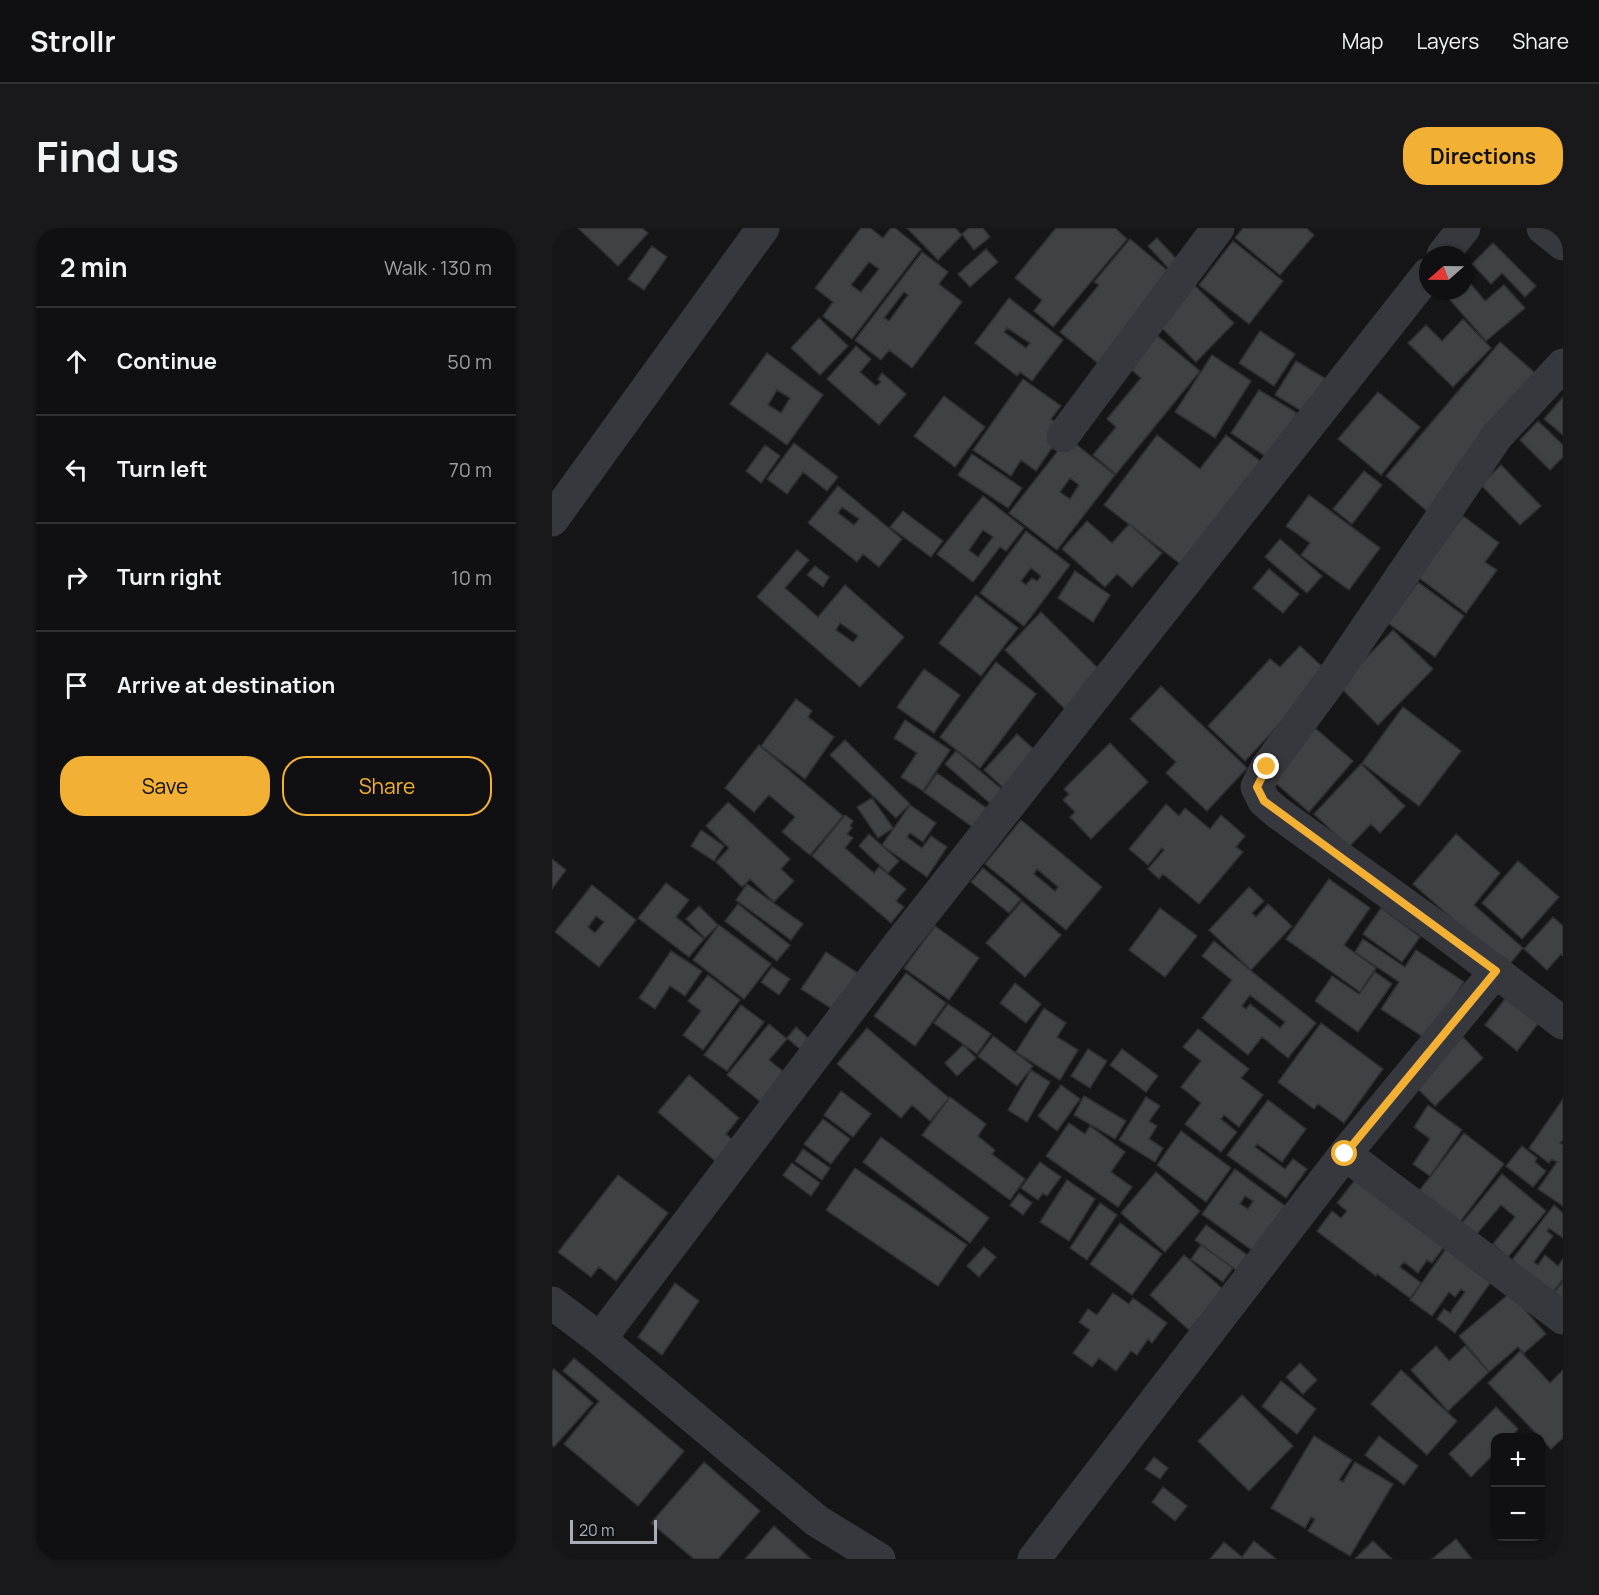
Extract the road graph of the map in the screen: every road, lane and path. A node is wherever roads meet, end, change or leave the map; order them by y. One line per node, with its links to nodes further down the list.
1 (763, 228): 10 (street)
2 (1218, 228): 9 (street)
3 (1464, 228): 6 (street)
4 (1544, 228): 5 (street)
5 (1563, 244)
6 (1450, 246)
7 (1419, 285): 16 (street)
8 (1563, 365): 11 (street)
9 (1063, 436)
10 (552, 520)
11 (1496, 971): 12 (street); 13 (street)
12 (1563, 1023)
13 (1345, 1154): 15 (street); 18 (street)
14 (552, 1304): 16 (street)
15 (1563, 1318)
16 (600, 1339): 17 (street)
17 (879, 1559)
18 (1034, 1559)

